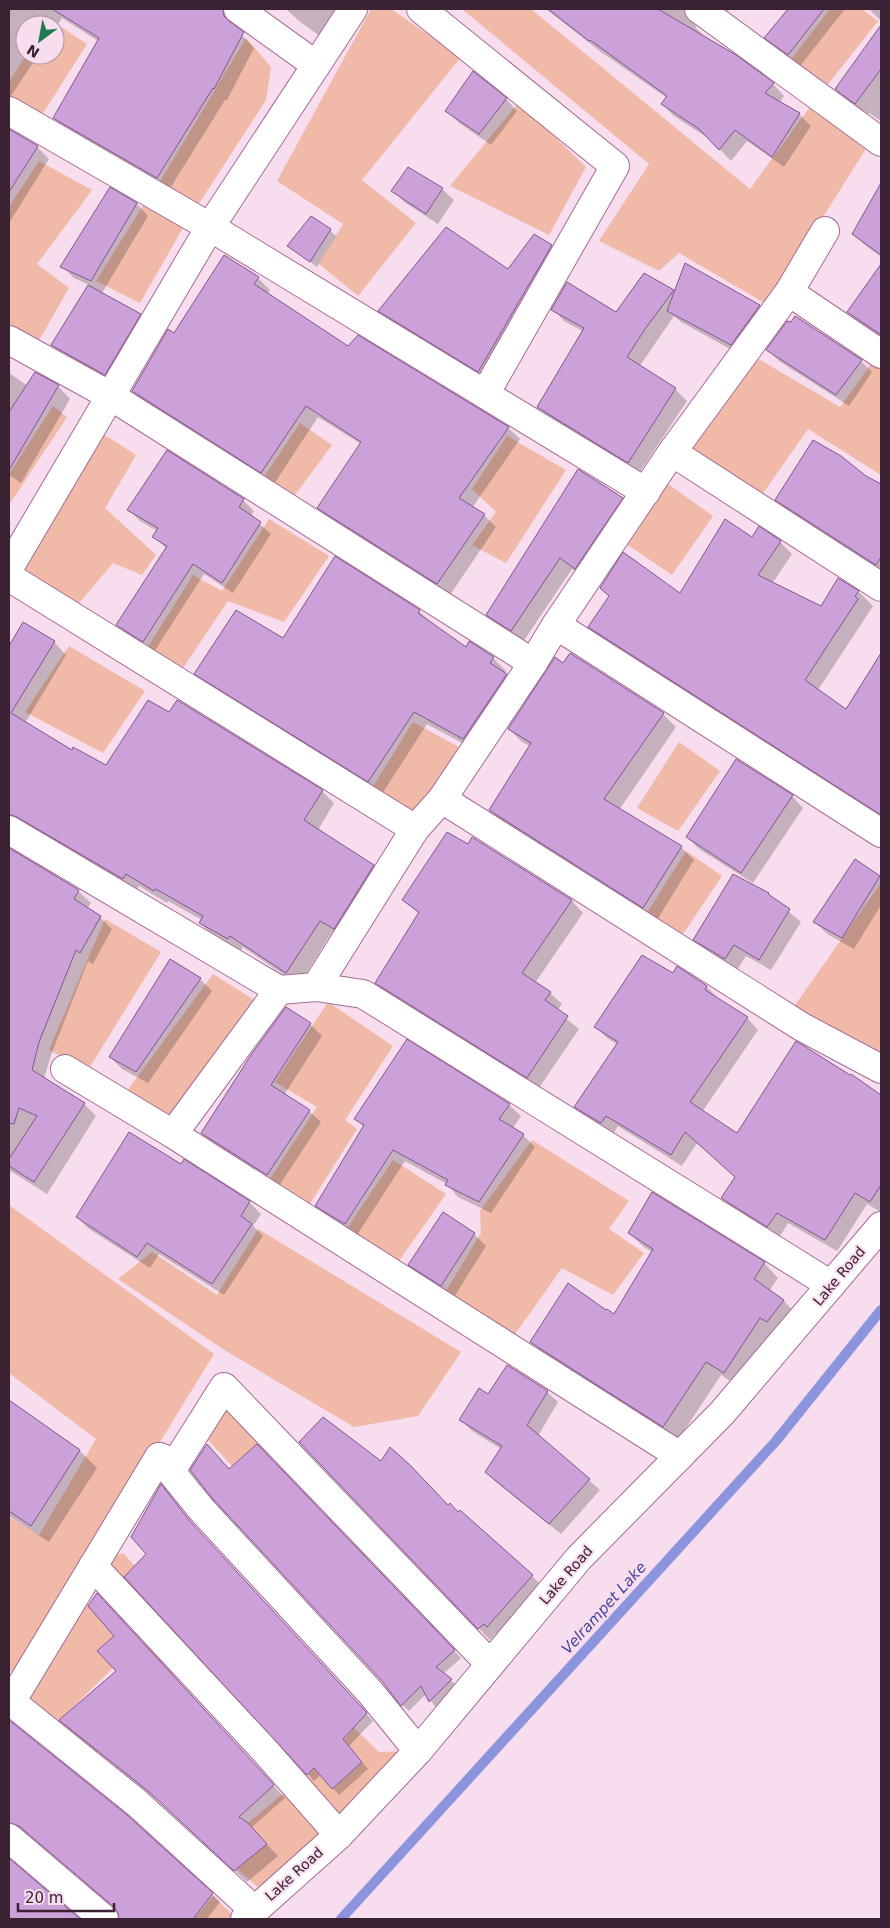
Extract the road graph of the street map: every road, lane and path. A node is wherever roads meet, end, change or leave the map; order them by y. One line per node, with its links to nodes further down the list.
1 (238, 9): 5 (street)
2 (353, 9): 5 (street)
3 (421, 9): 13 (street)
4 (699, 9): 7 (street)
5 (316, 65): 8 (street)
6 (9, 111): 8 (street)
7 (881, 142)
8 (210, 227): 13 (street); 14 (street)
9 (825, 231): 10 (street)
10 (789, 292): 12 (street); 15 (street)
11 (9, 340): 14 (street)
12 (881, 354)
13 (485, 394): 16 (street)
14 (110, 395): 17 (street); 21 (street)
15 (672, 452): 16 (street); 19 (street)
16 (646, 492): 20 (street)
17 (9, 568)
18 (9, 577): 23 (street)
19 (881, 587)
20 (556, 625): 21 (street); 25 (street)
21 (533, 663): 22 (street)
22 (442, 799): 23 (street); 29 (street)
23 (415, 829): 26 (street)
24 (9, 830): 27 (street)
25 (881, 833)
26 (316, 988): 27 (street); 32 (street)
27 (279, 990): 30 (street)
28 (65, 1068): 30 (street)
29 (881, 1069)
30 (172, 1134): 33 (street)
31 (881, 1226): 32 (street, Lake Road)
32 (831, 1285): 33 (street, Lake Road)
33 (680, 1456): 36 (street, Lake Road)
34 (159, 1457): 35 (street); 36 (street); 38 (street)
35 (93, 1566): 37 (street); 39 (street)
36 (490, 1664): 38 (street, Lake Road)
37 (10, 1701): 41 (street)
38 (418, 1751): 39 (street, Lake Road)
39 (339, 1835): 41 (street, Lake Road)
40 (9, 1838): 42 (street)
41 (250, 1915)
42 (104, 1919)

